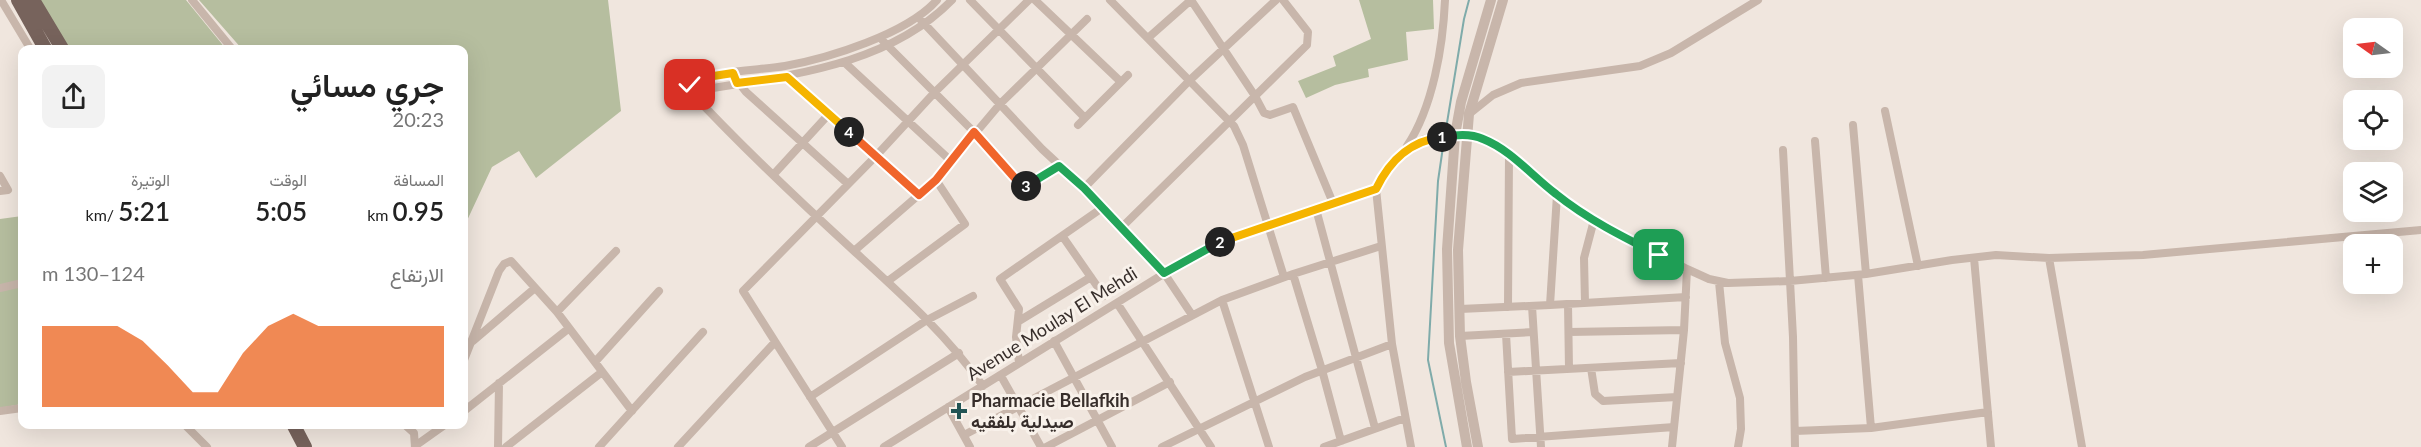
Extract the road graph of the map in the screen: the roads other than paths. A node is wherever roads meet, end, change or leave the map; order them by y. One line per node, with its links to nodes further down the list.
1 (1, 0): 25 (street)
2 (18, 0): 26 (main road)
3 (33, 0): 27 (main road)
4 (192, 0): 28 (street)
5 (937, 0): 19 (street)
6 (952, 0): 19 (street)
7 (970, 0): 20 (street)
8 (1029, 0): 20 (street)
9 (1035, 0): 21 (street)
10 (1110, 0): 23 (street)
11 (1191, 0): 23 (street); 29 (street)
12 (1276, 0): 29 (street)
13 (1283, 0): 41 (street)
14 (1445, 0): 57 (street)
15 (1491, 0): 49 (street)
16 (1503, 0): 45 (street)
17 (1758, 0): 45 (street)
18 (1087, 19): 21 (street)
19 (922, 20): 22 (street); 24 (street); 31 (street)
20 (998, 30): 31 (street); 32 (street)
21 (1071, 33): 32 (street); 37 (street)
22 (880, 36): 24 (street); 33 (street)
23 (1148, 38): 36 (street)
24 (886, 44): 30 (street); 40 (street)
25 (28, 45)
26 (43, 45)
27 (60, 45)
28 (229, 45)
29 (1225, 49): 36 (street); 41 (street)
30 (844, 62): 35 (street); 47 (street)
31 (963, 64): 40 (street); 42 (street)
32 (1037, 68): 42 (street); 46 (street)
33 (733, 73): 38 (street); 39 (street)
34 (1128, 75): 37 (street)
35 (787, 77): 38 (street); 44 (street)
36 (1190, 80): 48 (street); 66 (street)
37 (1121, 82): 46 (street)
38 (737, 83): 39 (street); 55 (street)
39 (689, 90): 62 (street)
40 (935, 92): 47 (street); 52 (street)
41 (1255, 96): 48 (street); 71 (street)
42 (1000, 104): 52 (street); 61 (street)
43 (1885, 111): 86 (street)
44 (828, 114): 55 (street); 59 (street)
45 (1469, 114): 49 (street); 53 (street)
46 (1085, 118): 50 (street)
47 (909, 120): 59 (street); 60 (street)
48 (1229, 120): 76 (street); 77 (street)
49 (1458, 121): 53 (street)
50 (1078, 125)
51 (1852, 125): 89 (street)
52 (974, 132): 60 (street); 61 (street)
53 (1457, 136): 57 (street); 58 (street); 110 (street); 190 (street)
54 (1815, 141): 92 (street)
55 (802, 143): 62 (street); 65 (street)
56 (1783, 150): 95 (street)
57 (1402, 154): 67 (street)
58 (1509, 155): 70 (street); 109 (street)
59 (876, 156): 65 (street); 69 (street)
60 (951, 161): 64 (street)
61 (1059, 166): 66 (street)
62 (774, 174): 74 (street)
63 (0, 176): 68 (street)
64 (936, 180): 69 (street); 93 (street)
65 (848, 184): 74 (street)
66 (1084, 188): 72 (street)
67 (1376, 189): 71 (street, Avenue Moulay El Mehdi); 80 (street)
68 (0, 190)
69 (919, 195): 82 (street)
70 (1557, 195): 75 (street); 107 (street)
71 (1333, 203): 73 (street, Avenue Moulay El Mehdi)
72 (1102, 208): 77 (street); 79 (street)
73 (1316, 209): 76 (street, Avenue Moulay El Mehdi); 85 (street)
74 (817, 215): 82 (street); 123 (street)
75 (1594, 220): 87 (street); 105 (street)
76 (1270, 225): 88 (street, Avenue Moulay El Mehdi); 90 (street)
77 (1121, 228): 88 (street)
78 (2421, 230): 84 (street)
79 (1063, 237): 91 (street); 114 (street)
80 (1381, 246): 85 (street); 126 (street)
81 (616, 250): 111 (street)
82 (854, 251): 93 (street)
83 (1974, 258): 84 (street); 86 (street); 153 (street)
84 (2049, 258): 197 (street)
85 (1331, 262): 90 (street); 129 (street)
86 (1918, 266): 89 (street)
87 (1687, 269): 94 (street); 102 (street)
88 (1164, 273): 104 (street, Avenue Moulay El Mehdi); 112 (street)
89 (1862, 274): 92 (street); 159 (street)
90 (1288, 275): 103 (street); 135 (street)
91 (1091, 277): 101 (street); 114 (street)
92 (1826, 278): 95 (street)
93 (888, 281): 113 (street)
94 (1719, 282): 95 (street); 194 (street)
95 (1790, 282): 165 (street)
96 (18, 284): 97 (street)
97 (0, 288)
98 (535, 288): 111 (street); 125 (street); 125 (street)
99 (659, 291): 130 (street)
100 (973, 296): 113 (street)
101 (1104, 296)
102 (1686, 297): 105 (street); 116 (street)
103 (1222, 300): 112 (street); 146 (street)
104 (1117, 303): 122 (street, Avenue Moulay El Mehdi); 124 (street)
105 (1586, 303): 106 (street)
106 (1568, 304): 107 (street); 119 (street)
107 (1550, 305): 108 (street)
108 (1532, 306): 109 (street); 118 (street)
109 (1508, 307): 110 (street)
110 (1460, 309): 121 (street)
111 (556, 312): 115 (street)
112 (1192, 315): 124 (street)
113 (927, 320): 128 (street); 144 (street)
114 (1019, 321): 131 (street)
115 (568, 329): 130 (street); 142 (street)
116 (1684, 330): 119 (street); 132 (street)
117 (704, 332): 152 (street)
118 (1533, 332): 120 (street); 136 (street)
119 (1569, 332): 134 (street)
120 (1506, 334): 121 (street); 138 (street)
121 (1460, 336): 191 (street)
122 (1054, 341): 131 (street, Avenue Moulay El Mehdi); 140 (street)
123 (775, 342): 144 (street); 178 (street)
124 (1143, 342): 140 (street); 141 (street)
125 (470, 344): 127 (street)
126 (1392, 344): 129 (street); 154 (street)
127 (468, 349)
128 (959, 353): 143 (street); 166 (street)
129 (1358, 357): 135 (street); 158 (street)
130 (595, 362): 137 (street)
131 (1019, 363): 139 (street, Avenue Moulay El Mehdi)
132 (1681, 363): 133 (street); 145 (street)
133 (1591, 368): 134 (street); 145 (street)
134 (1569, 369): 136 (street)
135 (1322, 370): 146 (street); 170 (street)
136 (1535, 370): 138 (street); 169 (street)
137 (602, 372): 152 (street); 176 (street)
138 (1508, 372): 169 (street)
139 (1001, 375): 143 (street, Avenue Moulay El Mehdi); 148 (street)
140 (1073, 376): 148 (street); 155 (street)
141 (1170, 382): 155 (street); 157 (street)
142 (499, 383): 149 (street); 175 (street)
143 (983, 386): 147 (street, Avenue Moulay El Mehdi)
144 (810, 397): 166 (street)
145 (1677, 397): 156 (street)
146 (1254, 400): 157 (street); 187 (street)
147 (948, 407): 168 (street); 171 (street, Avenue Moulay El Mehdi)
148 (1018, 407): 168 (street); 182 (street)
149 (468, 408)
150 (18, 409): 151 (street)
151 (0, 411)
152 (632, 411): 177 (street)
153 (1988, 412): 159 (street); 196 (street)
154 (1405, 418): 158 (street); 189 (street)
155 (1099, 421): 183 (street); 184 (street)
156 (1674, 427): 169 (street); 193 (street)
157 (1200, 428): 185 (street); 186 (street)
158 (1376, 428): 170 (street)
159 (1871, 428): 165 (street)
160 (189, 429): 173 (street)
161 (296, 429): 174 (main road)
162 (410, 429): 172 (street)
163 (435, 429): 167 (street)
164 (441, 429): 167 (street)
165 (1795, 431): 195 (street)
166 (833, 432): 179 (street); 180 (street)
167 (433, 435): 172 (street)
168 (964, 435): 181 (street)
169 (1540, 436): 192 (street)
170 (1341, 441): 188 (street)
171 (890, 445)
172 (415, 446)
173 (207, 447)
174 (305, 447)
175 (498, 447)
176 (506, 447)
177 (599, 447)
178 (678, 447)
179 (809, 447)
180 (842, 447)
181 (970, 447)
182 (1041, 447)
183 (1046, 447)
184 (1113, 447)
185 (1162, 447)
186 (1211, 447)
187 (1269, 447)
188 (1324, 447)
189 (1411, 447)
190 (1467, 447)
191 (1478, 447)
192 (1541, 447)
193 (1672, 447)
194 (1738, 447)
195 (1795, 447)
196 (1991, 447)
197 (2082, 447)

